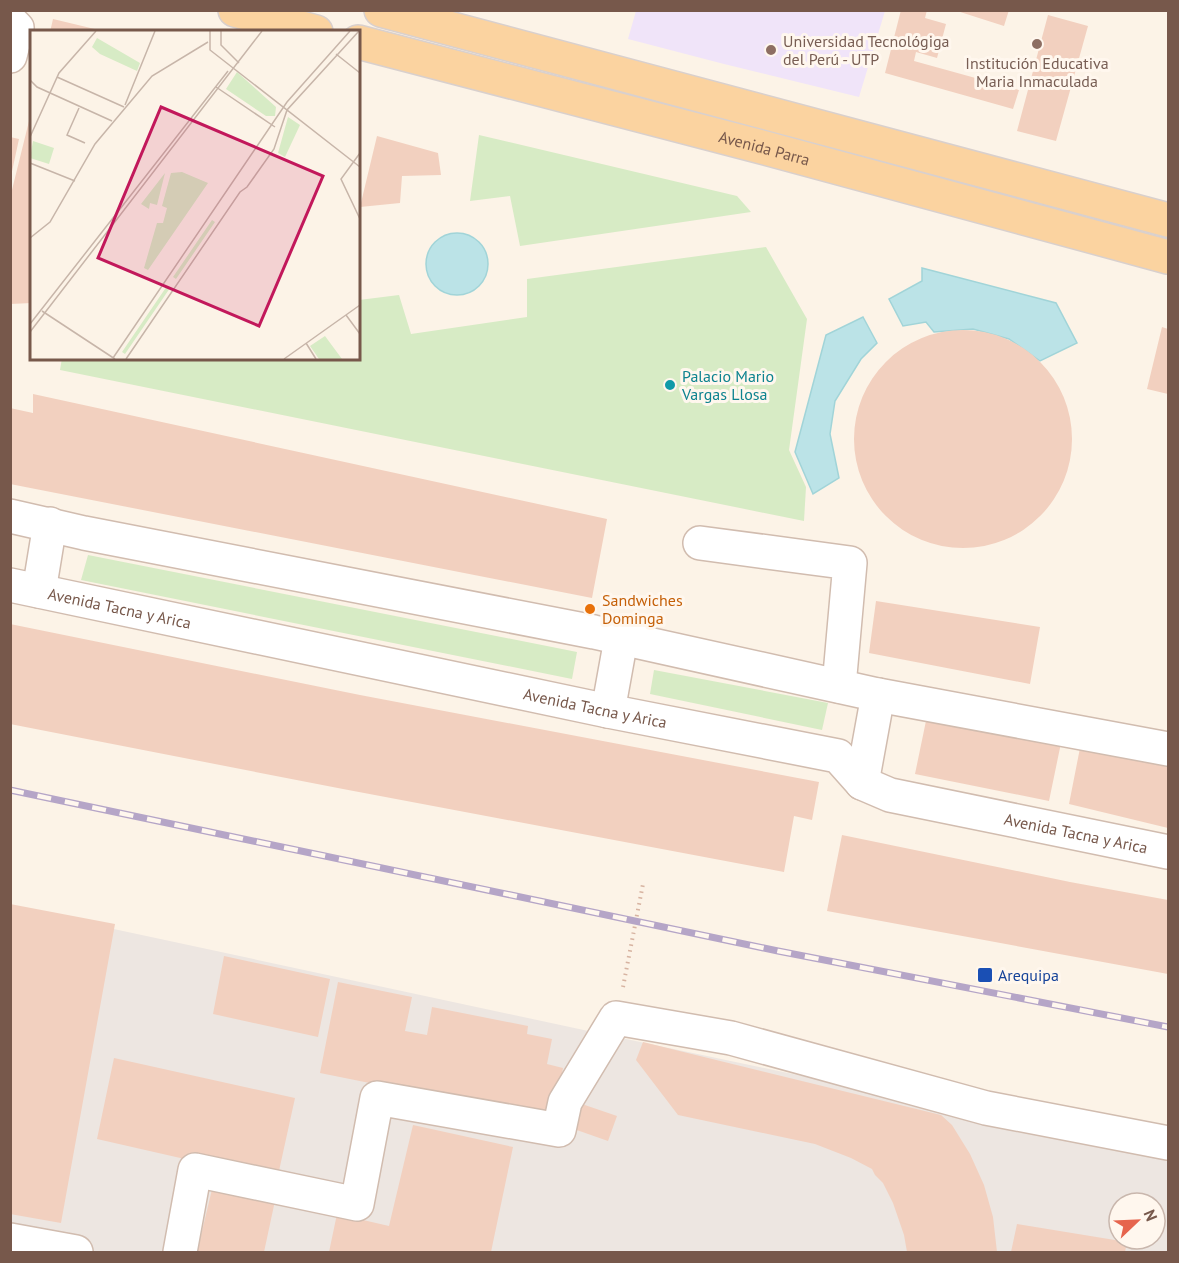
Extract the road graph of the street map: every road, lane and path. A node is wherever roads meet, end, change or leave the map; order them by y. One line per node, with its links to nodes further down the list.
1 (235, 10): 4 (main road)
2 (381, 10): 7 (main road)
3 (10, 21): 6 (street)
4 (309, 30)
5 (360, 43): 8 (main road, Avenida Parra)
6 (10, 56)
7 (1168, 220)
8 (1168, 257)
9 (10, 516): 10 (street)
10 (50, 524): 12 (street); 13 (street)
11 (700, 543): 14 (street)
12 (25, 588): 16 (street, Avenida Tacna y Arica)
13 (621, 639): 14 (street); 16 (street)
14 (839, 686): 15 (street)
15 (878, 695): 17 (street); 18 (street)
16 (608, 711): 18 (street, Avenida Tacna y Arica)
17 (1168, 749)
18 (862, 783): 19 (street, Avenida Tacna y Arica)
19 (1168, 852)
20 (643, 884): 21 (path)
21 (616, 1018): 22 (street); 25 (street)
22 (1168, 1143)
23 (10, 1240): 24 (street)
24 (76, 1252)
25 (180, 1252)

